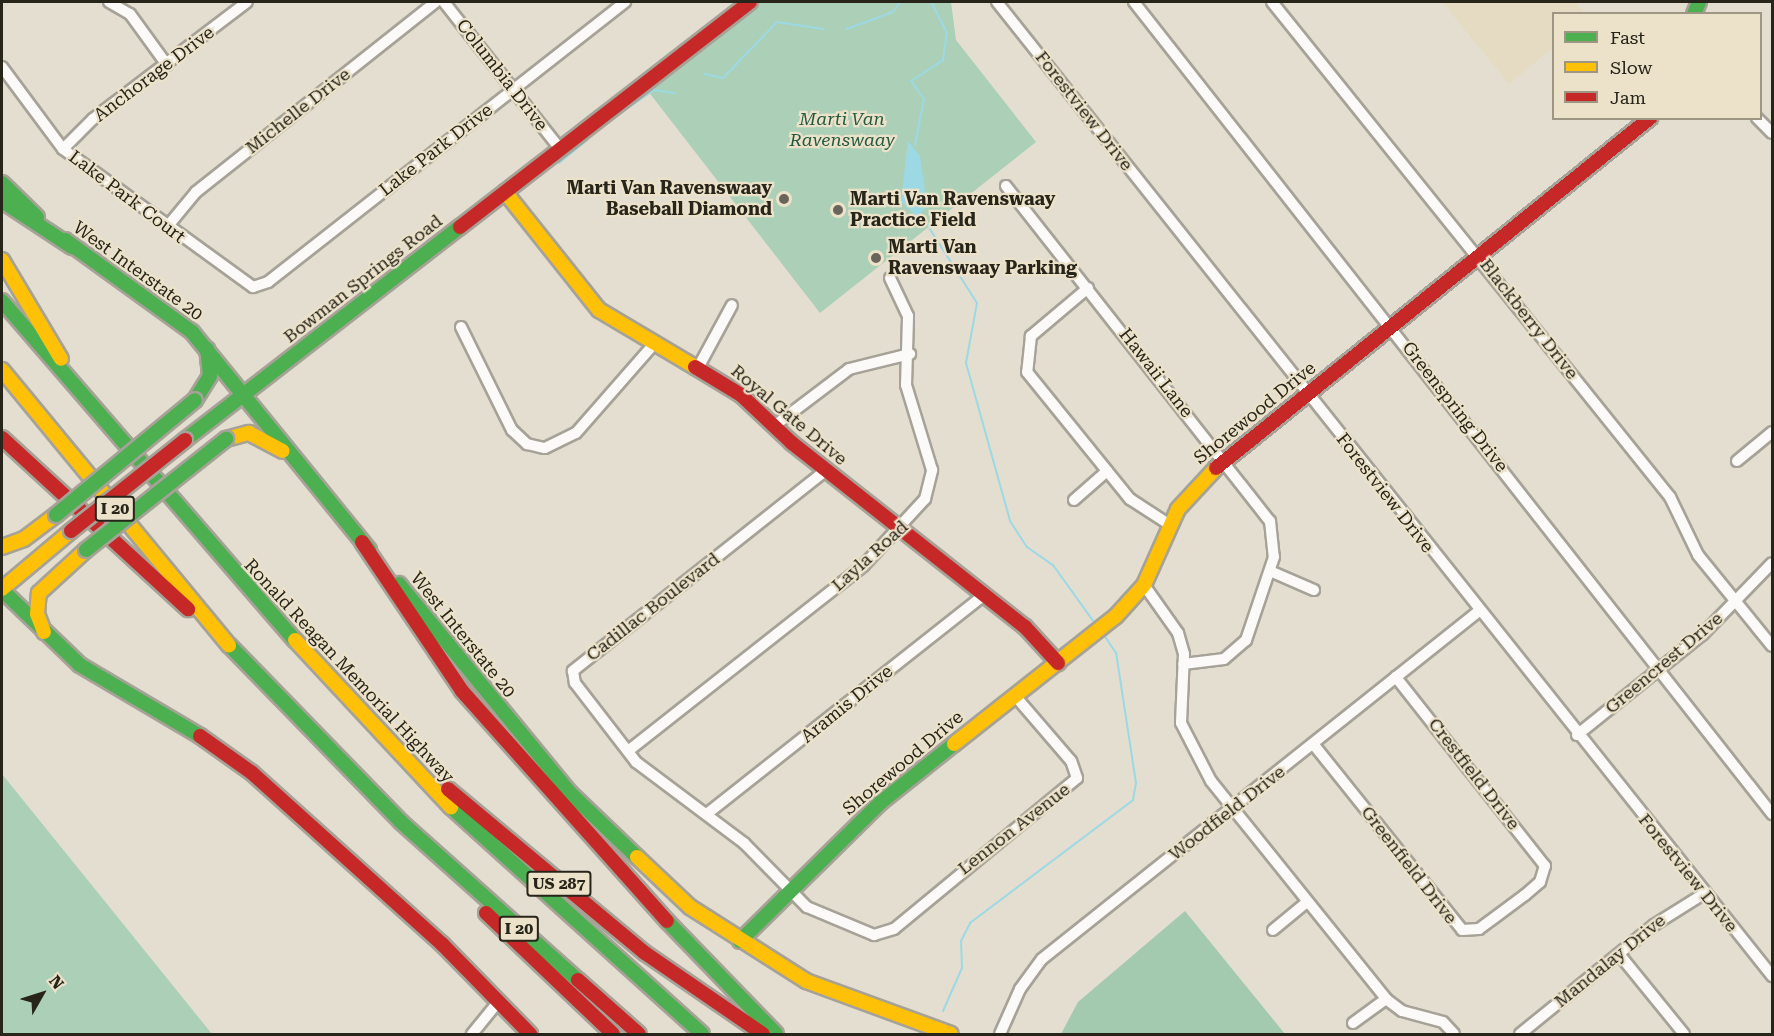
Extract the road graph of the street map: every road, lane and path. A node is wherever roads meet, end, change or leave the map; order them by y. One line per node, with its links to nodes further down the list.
1 (109, 2): 10 (street)
2 (247, 2): 10 (street, Anchorage Drive)
3 (436, 2): 22 (street, Michelle Drive)
4 (444, 2): 12 (street, Columbia Drive)
5 (625, 2): 12 (street, Lake Park Drive)
6 (750, 2): 17 (main road, Bowman Springs Road)
7 (1134, 2): 31 (street, Greenspring Drive)
8 (1272, 2): 24 (street, Blackberry Drive)
9 (998, 4): 39 (street, Forestview Drive)
10 (167, 65): 16 (street, Anchorage Drive)
11 (2, 67): 16 (street, Lake Park Court)
12 (513, 89): 17 (street, Columbia Drive); 27 (street, Lake Park Drive)
13 (1648, 120): 24 (main road, Shorewood Drive)
14 (1759, 120): 15 (street)
15 (1773, 133)
16 (63, 149): 22 (street, Lake Park Court)
17 (560, 149): 20 (main road, Bowman Springs Road)
18 (2, 183): 23 (main road, West Interstate 20)
19 (1006, 186): 28 (street, Hawaii Lane)
20 (505, 192): 33 (main road, Royal Gate Drive); 38 (main road, Bowman Springs Road)
21 (2, 201): 23 (main road)
22 (167, 227): 27 (street, Lake Park Court)
23 (72, 247): 34 (main road, West Interstate 20)
24 (1479, 256): 31 (main road, Shorewood Drive); 60 (street, Blackberry Drive)
25 (2, 260): 40 (main road)
26 (890, 278): 35 (street, Layla Road)
27 (244, 284)
28 (1088, 288): 44 (street, Hawaii Lane); 48 (street)
29 (2, 301): 40 (main road, Ronald Reagan Memorial Highway / I 20)
30 (732, 305): 36 (street)
31 (1391, 326): 39 (main road, Shorewood Drive); 67 (street, Greenspring Drive)
32 (461, 327): 33 (street)
33 (654, 344): 36 (main road, Royal Gate Drive)
34 (207, 347): 38 (main road, West Interstate 20); 53 (main road, bridge)
35 (910, 354): 41 (street); 51 (street, Layla Road)
36 (699, 366): 41 (main road, Royal Gate Drive)
37 (2, 370): 64 (main road, I 20)
38 (245, 392): 46 (main road, West Interstate 20); 57 (main road, Bowman Springs Road, bridge)
39 (1306, 393): 44 (main road, Shorewood Drive); 61 (street, Forestview Drive)
40 (87, 405): 70 (main road, Ronald Reagan Memorial Highway / I 20)
41 (774, 426): 47 (main road, Royal Gate Drive)
42 (1773, 432): 45 (street)
43 (2, 438): 64 (main road)
44 (1224, 459): 50 (main road, Shorewood Drive); 55 (street, Hawaii Lane)
45 (1737, 461)
46 (303, 469): 52 (main road, West Interstate 20); 62 (main road, bridge)
47 (825, 471): 51 (main road, Royal Gate Drive); 73 (street, Cadillac Boulevard)
48 (1107, 471): 49 (street); 50 (street)
49 (1074, 500)
50 (1170, 525): 56 (main road, Shorewood Drive)
51 (902, 529): 59 (main road, Royal Gate Drive); 73 (street, Layla Road)
52 (362, 542): 84 (main road, West Interstate 20); 96 (main road)
53 (2, 547)
54 (1773, 563): 60 (street, Greencrest Drive)
55 (1270, 571): 58 (street); 66 (street, Hawaii Lane)
56 (1144, 585): 65 (main road, Shorewood Drive); 66 (street)
57 (2, 590): 62 (main road)
58 (1314, 590)
59 (986, 594): 65 (main road, Royal Gate Drive); 75 (street, Aramis Drive)
60 (1736, 601): 63 (street, Blackberry Drive); 67 (street, Greencrest Drive)
61 (1479, 611): 68 (street, Woodfield Drive); 71 (street, Forestview Drive)
62 (47, 638): 88 (main road)
63 (1773, 646)
64 (230, 647): 77 (main road, I 20)
65 (1058, 663): 69 (main road, Shorewood Drive)
66 (1183, 664): 74 (street)
67 (1659, 671): 71 (street, Greencrest Drive); 76 (street, Greenspring Drive)
68 (1396, 677): 72 (street, Woodfield Drive); 78 (street, Crestfield Drive)
69 (1015, 696): 79 (main road, Shorewood Drive); 83 (street, Lennon Avenue)
70 (367, 718): 94 (main road, Ronald Reagan Memorial Highway / I 20); 95 (main road, US 287)
71 (1577, 735): 80 (street, Forestview Drive)
72 (1314, 745): 74 (street, Woodfield Drive); 78 (street, Greenfield Drive)
73 (628, 752): 75 (street, Cadillac Boulevard)
74 (1233, 808): 81 (street); 98 (street, Woodfield Drive)
75 (708, 813): 79 (street, Cadillac Boulevard)
76 (1773, 814)
77 (401, 822): 92 (main road); 93 (main road, I 20)
78 (1545, 874)
79 (788, 891): 83 (street, Cadillac Boulevard); 84 (main road, Shorewood Drive)
80 (1705, 893): 85 (street, Mandalay Drive); 86 (street, Forestview Drive)
81 (1307, 902): 82 (street); 87 (street)
82 (1273, 930)
83 (867, 935)
84 (740, 941): 97 (main road, West Interstate 20)
85 (1619, 954): 100 (street, Mandalay Drive); 101 (street)
86 (1773, 976)
87 (1386, 999): 89 (street); 99 (street)
88 (498, 1002): 90 (street); 91 (main road)
89 (1353, 1023)
90 (472, 1035)
91 (530, 1035)
92 (613, 1035)
93 (639, 1035)
94 (702, 1035)
95 (763, 1035)
96 (776, 1035)
97 (951, 1035)
98 (1000, 1035)
99 (1454, 1035)
100 (1520, 1035)
101 (1684, 1035)

